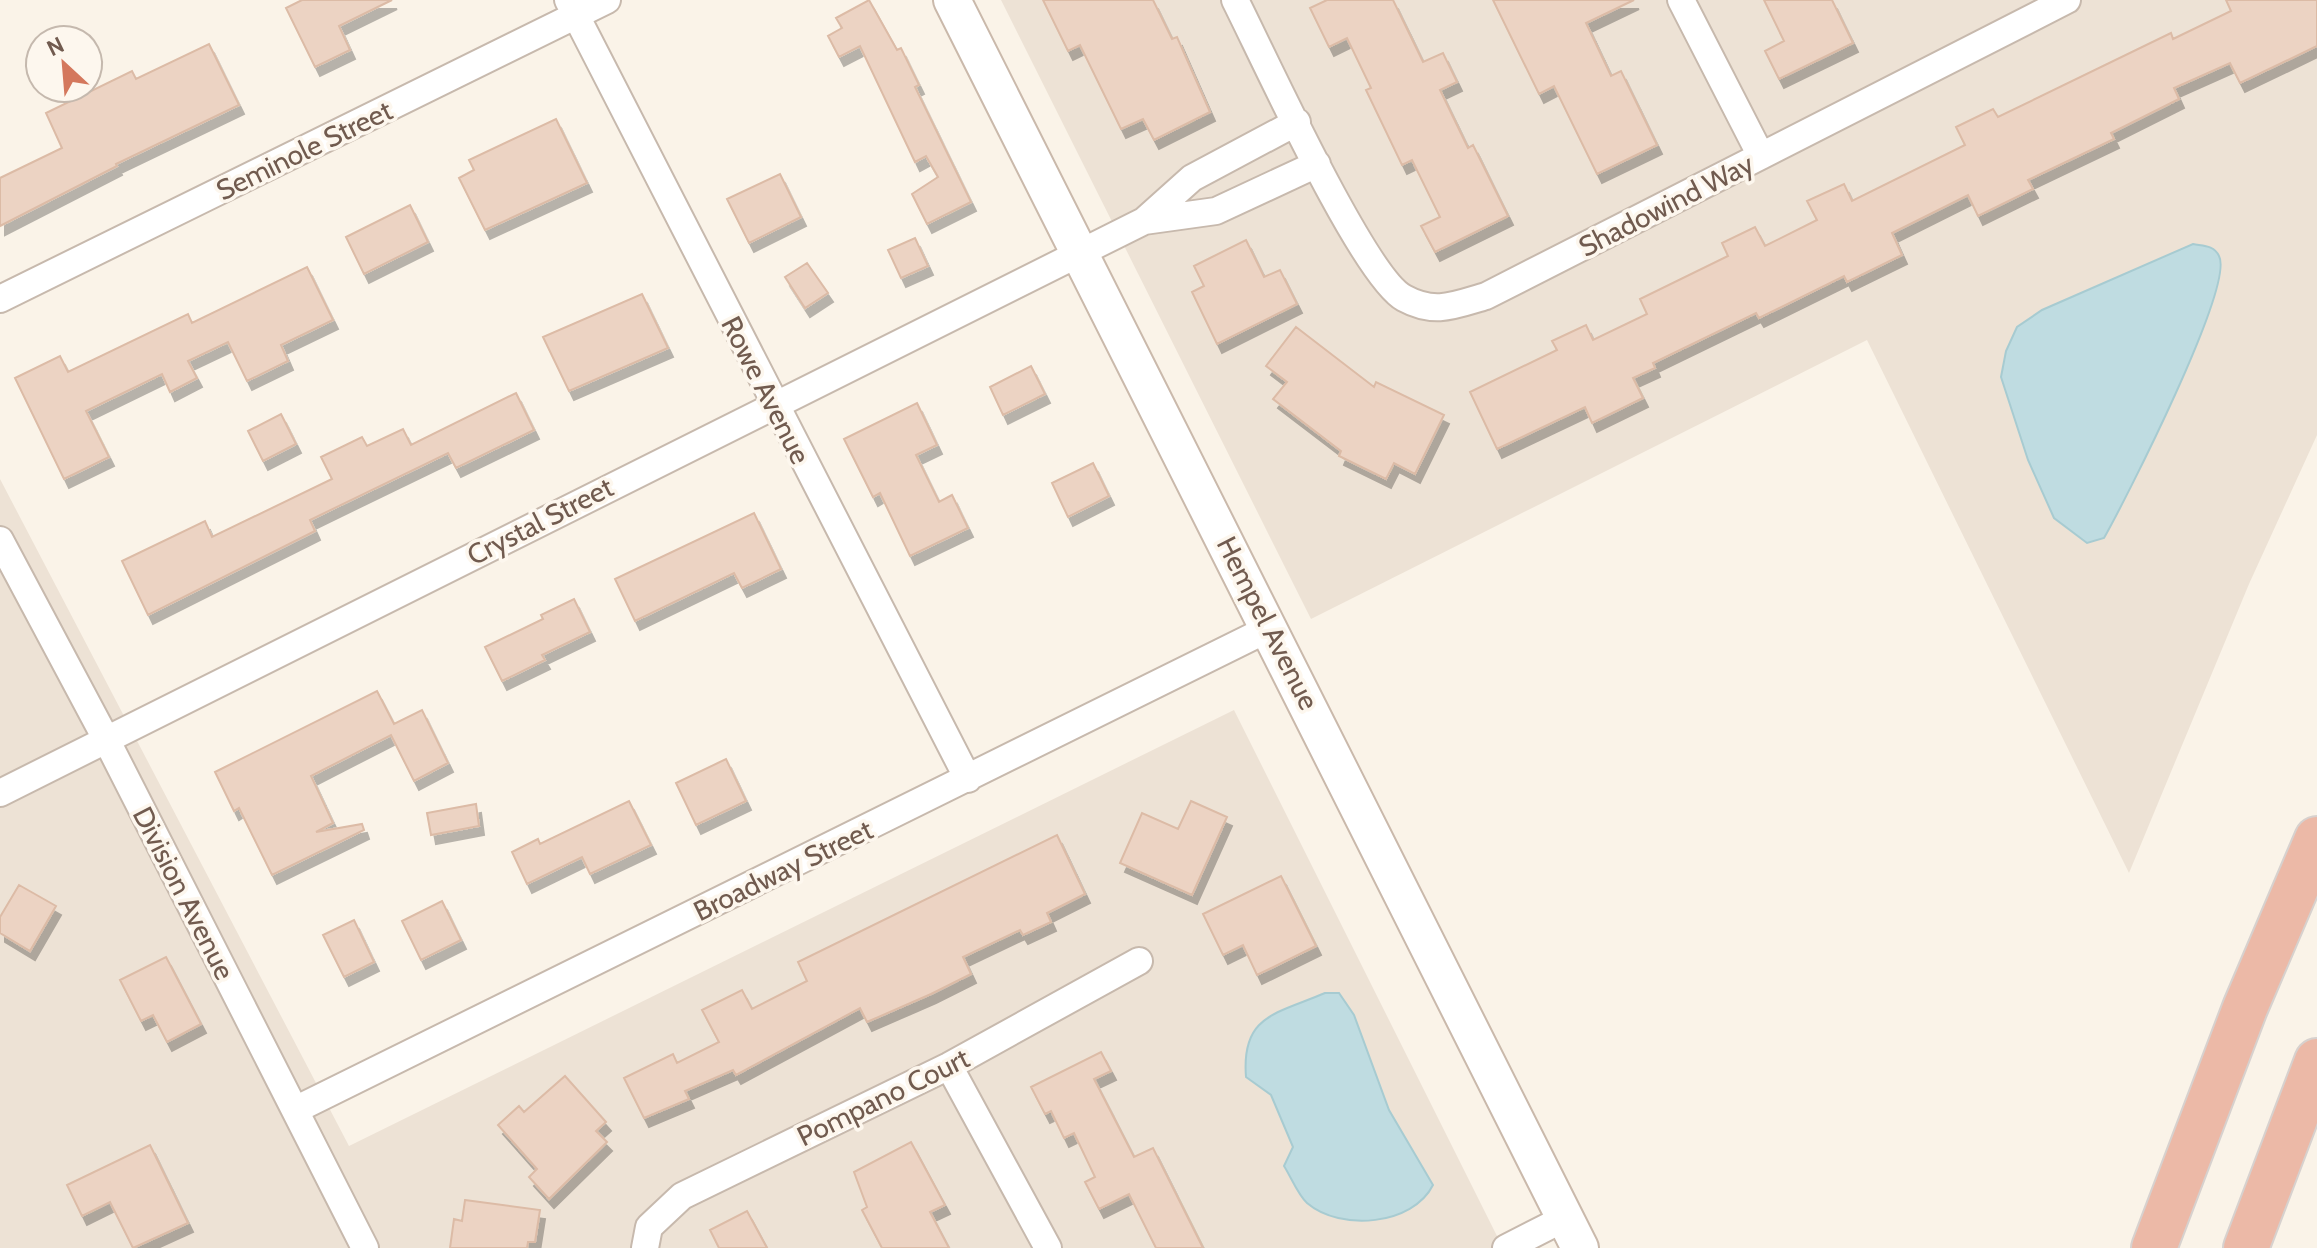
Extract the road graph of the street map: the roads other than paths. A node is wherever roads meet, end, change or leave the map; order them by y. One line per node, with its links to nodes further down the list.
1 (607, 0): 6 (street, Seminole Street)
2 (952, 0): 11 (street, Hempel Avenue)
3 (1235, 0): 7 (street, Shadowind Way)
4 (1681, 0): 8 (street)
5 (2067, 0): 8 (street, Shadowind Way)
6 (572, 8): 12 (street, Seminole Street); 13 (street, Rowe Avenue)
7 (1297, 122): 9 (street, Shadowind Way); 10 (street)
8 (1761, 156): 9 (street, Shadowind Way)
9 (1317, 164): 10 (street)
10 (1144, 221): 11 (street)
11 (1081, 252): 13 (street, Crystal Street); 15 (street, Hempel Avenue)
12 (0, 299)
13 (773, 404): 16 (street, Crystal Street); 17 (street, Rowe Avenue)
14 (0, 540): 16 (street, Division Avenue)
15 (1270, 628): 17 (street, Broadway Street); 24 (street, Hempel Avenue)
16 (106, 739): 18 (street, Crystal Street); 23 (street, Division Avenue)
17 (968, 779): 23 (street, Broadway Street)
18 (0, 793)
19 (2317, 839): 29 (highway)
20 (1139, 961): 22 (street, Pompano Court)
21 (2317, 1061): 30 (highway)
22 (949, 1066): 26 (street, Pompano Court); 27 (street)
23 (295, 1110): 25 (street, Division Avenue)
24 (1572, 1233): 28 (street)
25 (365, 1248)
26 (645, 1248)
27 (1048, 1248)
28 (1506, 1248)
29 (2154, 1248)
30 (2246, 1248)

